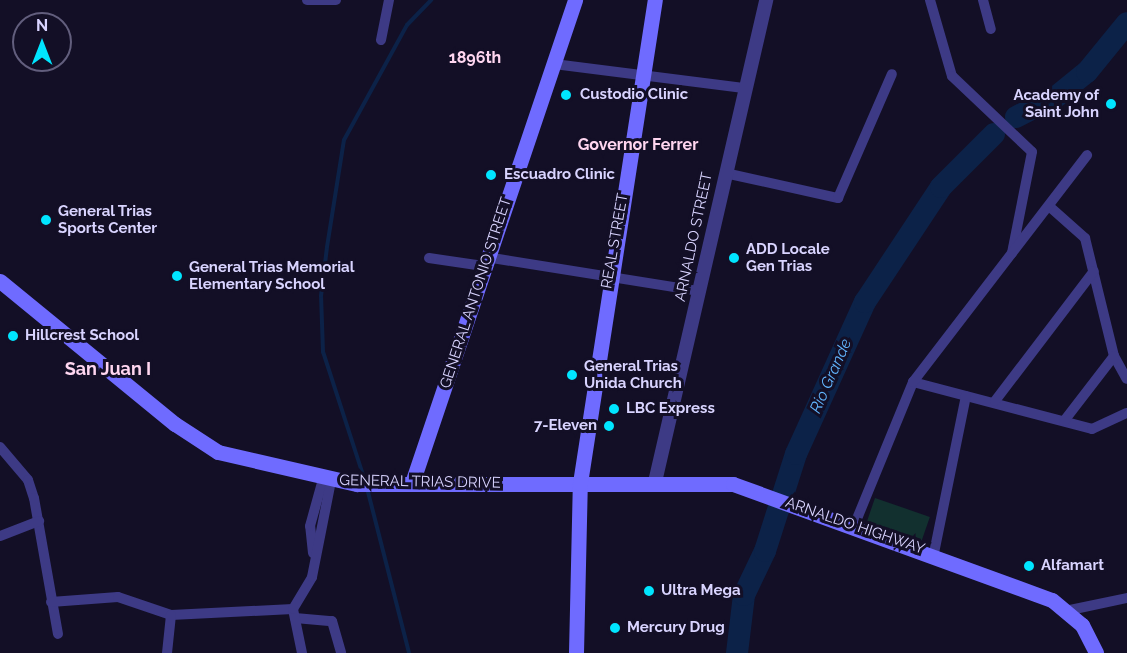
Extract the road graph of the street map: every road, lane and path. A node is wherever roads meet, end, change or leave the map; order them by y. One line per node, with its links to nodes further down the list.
1 (307, 0): 2 (street)
2 (336, 0)
3 (389, 0): 10 (street)
4 (575, 0): 11 (main road, GENERAL ANTONIO STREET)
5 (655, 0): 12 (main road, REAL STREET)
6 (766, 0): 14 (street, ARNALDO STREET)
7 (930, 0): 18 (street)
8 (982, 0): 9 (street)
9 (991, 29)
10 (381, 40)
11 (554, 64): 12 (street); 20 (main road, GENERAL ANTONIO STREET)
12 (644, 72): 14 (street); 22 (main road, REAL STREET)
13 (892, 74): 16 (street)
14 (743, 88): 16 (street, ARNALDO STREET)
15 (1087, 155): 17 (street)
16 (725, 173): 24 (street, ARNALDO STREET)
17 (1050, 207): 18 (street); 21 (street)
18 (1011, 256): 27 (street)
19 (429, 258): 20 (street)
20 (485, 262): 22 (street); 35 (main road, GENERAL ANTONIO STREET)
21 (1094, 271): 25 (street); 29 (street)
22 (608, 276): 24 (street); 36 (main road, REAL STREET)
23 (0, 281): 33 (main road, GENERAL TRIAS DRIVE)
24 (699, 291): 34 (street, ARNALDO STREET)
25 (1114, 356): 26 (street); 31 (street)
26 (1127, 379)
27 (913, 382): 28 (street); 38 (street)
28 (966, 396): 29 (street); 40 (street)
29 (995, 401): 31 (street)
30 (1127, 413): 31 (street)
31 (1064, 421)
32 (0, 447): 37 (street)
33 (327, 480): 35 (main road, GENERAL TRIAS DRIVE); 44 (street)
34 (655, 482): 36 (main road, ARNALDO HIGHWAY); 38 (main road, ARNALDO HIGHWAY)
35 (412, 483): 36 (main road, GENERAL TRIAS DRIVE)
36 (580, 483): 50 (main road, REAL STREET)
37 (39, 522): 39 (street); 42 (street)
38 (854, 526): 40 (main road, ARNALDO HIGHWAY)
39 (0, 536)
40 (934, 553): 43 (main road, ARNALDO HIGHWAY)
41 (1127, 598): 43 (street)
42 (51, 602): 45 (street); 46 (street)
43 (1070, 610): 51 (main road)
44 (294, 613): 45 (street); 48 (street); 49 (street)
45 (171, 615): 47 (street)
46 (58, 634)
47 (167, 653)
48 (302, 653)
49 (341, 653)
50 (576, 653)
51 (1095, 653)

